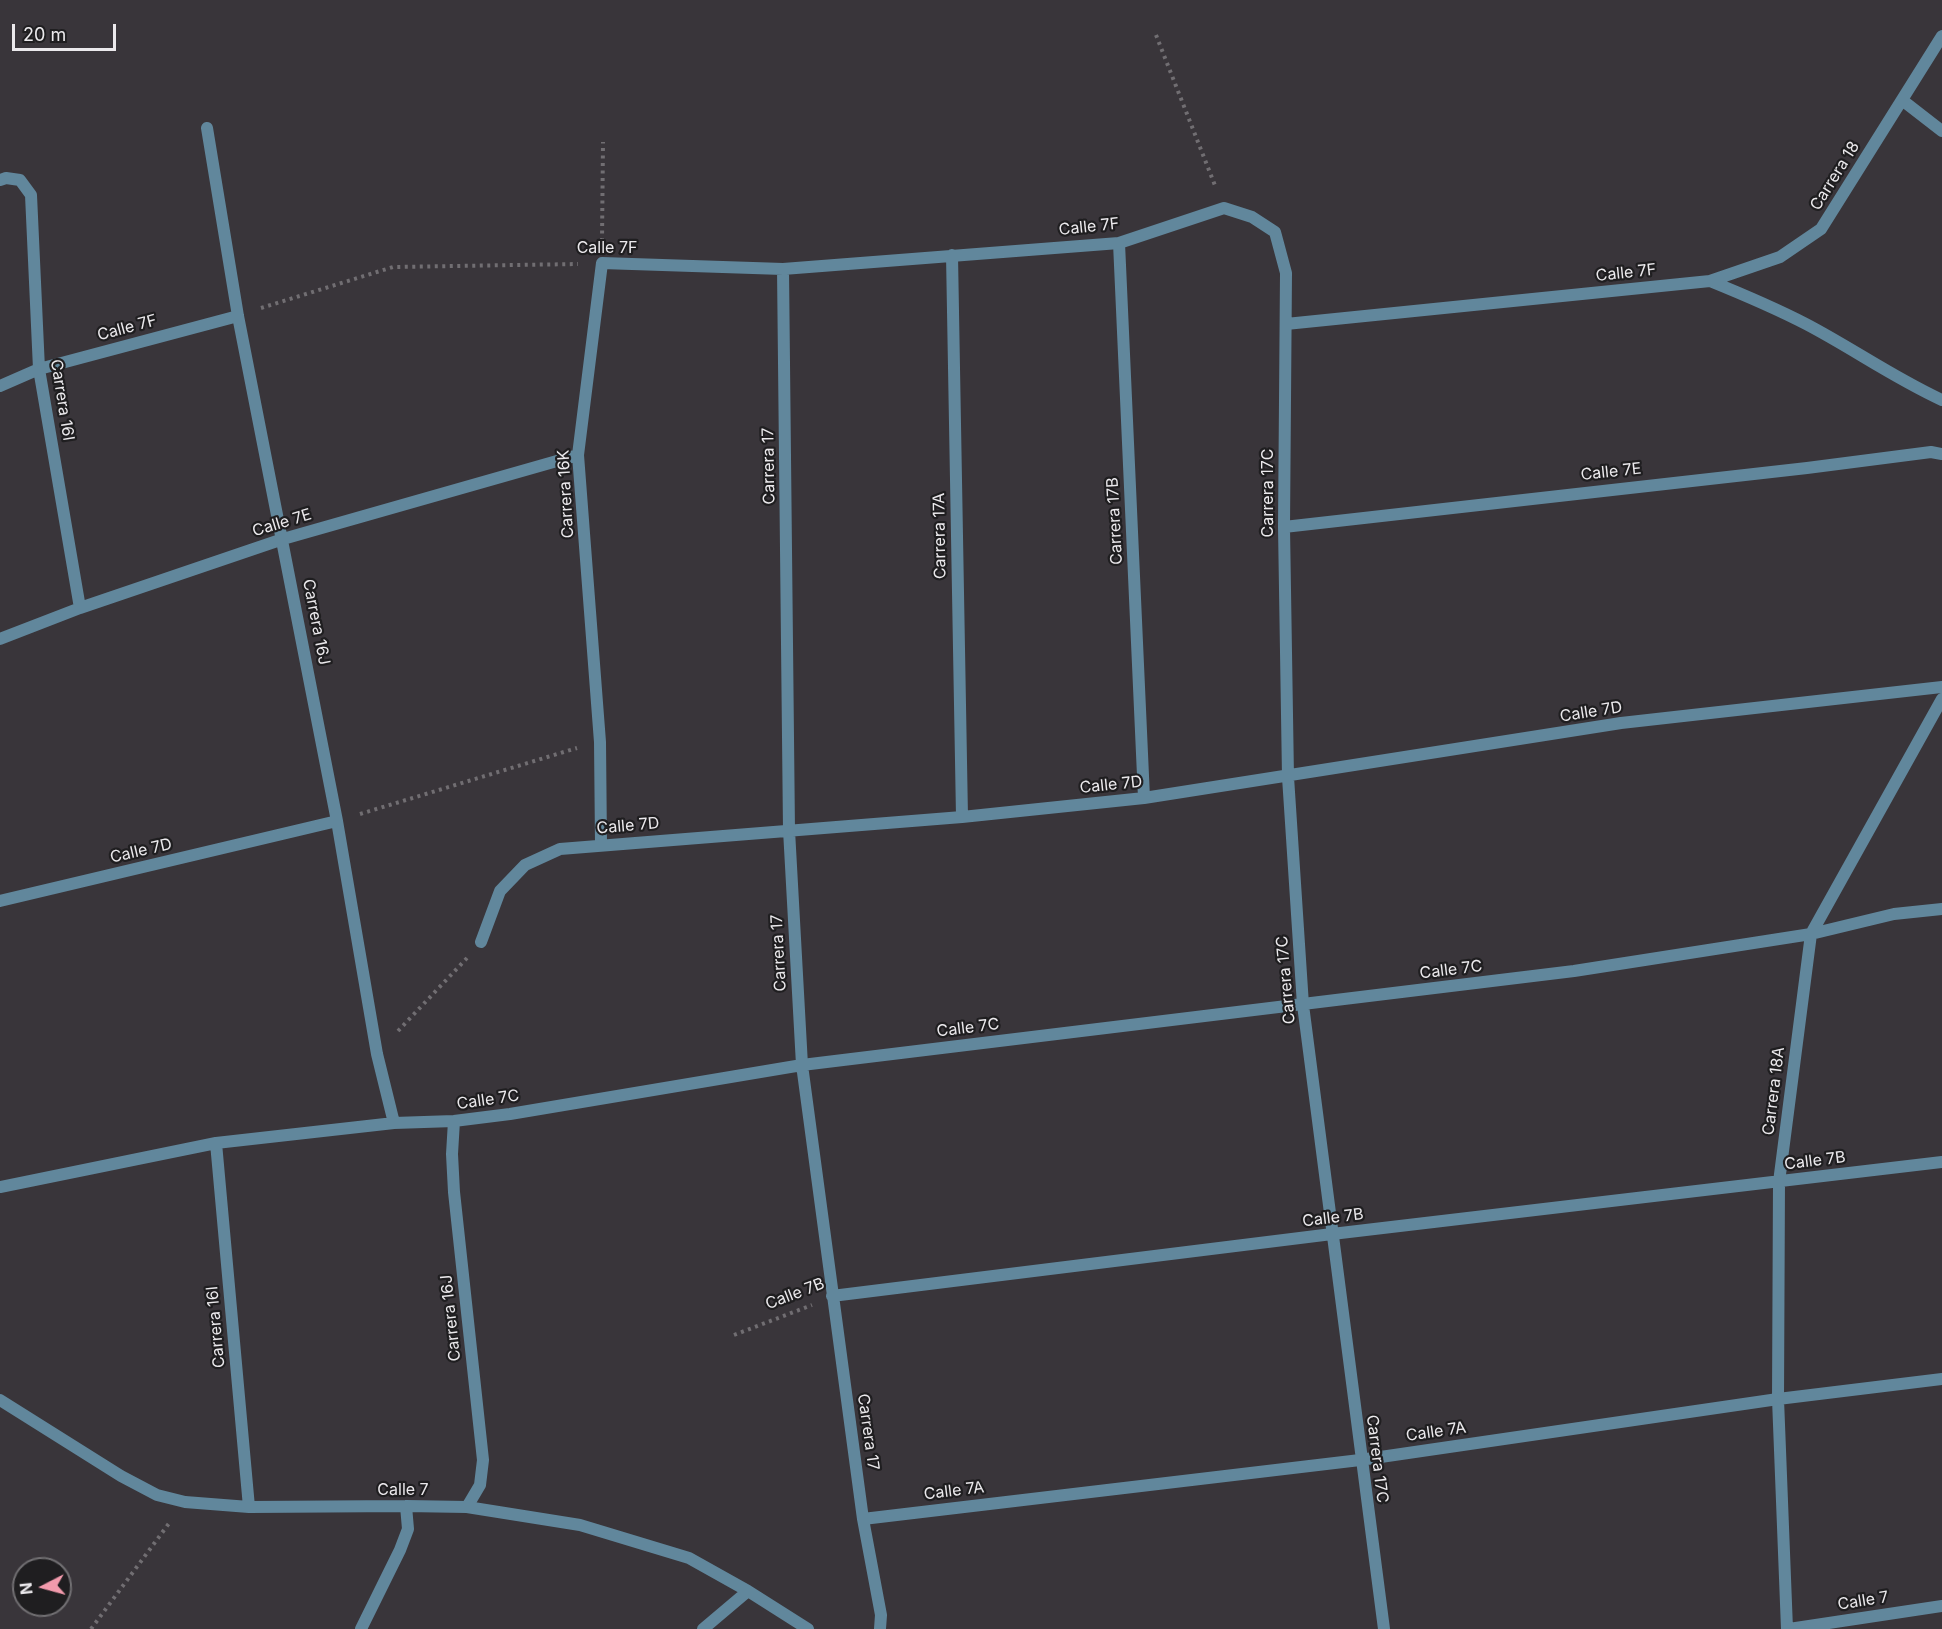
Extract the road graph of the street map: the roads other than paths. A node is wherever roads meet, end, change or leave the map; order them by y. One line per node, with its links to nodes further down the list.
1 (1942, 36): 2 (street, Carrera 18)
2 (1902, 100): 4 (street); 11 (street, Carrera 18)
3 (207, 128): 12 (street, Carrera 16J)
4 (1942, 131)
5 (0, 180): 14 (street, Carrera 16I)
6 (1224, 208): 7 (street, Calle 7F); 13 (street, Carrera 17C)
7 (1119, 243): 8 (street, Calle 7F); 26 (street, Carrera 17B)
8 (952, 255): 10 (street, Calle 7F); 27 (street, Carrera 17A)
9 (602, 263): 10 (street, Calle 7F); 18 (street, Carrera 16K)
10 (783, 269): 29 (street, Carrera 17)
11 (1710, 280): 13 (street, Calle 7F); 16 (street, Calle 7F)
12 (238, 316): 14 (street, Calle 7F); 20 (street, Carrera 16J)
13 (1286, 324): 19 (street, Carrera 17C)
14 (39, 369): 15 (street, Calle 7F); 21 (street, Carrera 16I)
15 (0, 386)
16 (1942, 400)
17 (1942, 454): 19 (street, Calle 7E)
18 (578, 455): 20 (street, Calle 7E); 30 (street, Carrera 16K)
19 (1284, 527): 25 (street, Carrera 17C)
20 (283, 539): 21 (street, Calle 7E); 28 (street, Carrera 16J)
21 (80, 608): 22 (street, Calle 7E)
22 (0, 639)
23 (1942, 687): 25 (street, Calle 7D)
24 (1942, 699): 33 (street, Carrera 18A)
25 (1288, 777): 26 (street, Calle 7D); 35 (street, Carrera 17C)
26 (1144, 798): 27 (street, Calle 7D)
27 (962, 817): 29 (street, Calle 7D)
28 (337, 821): 31 (street, Calle 7D); 38 (street, Carrera 16J)
29 (789, 830): 30 (street, Calle 7D); 36 (street, Carrera 17)
30 (601, 844): 34 (street, Calle 7D)
31 (0, 901)
32 (1942, 909): 33 (street, Calle 7C)
33 (1811, 934): 35 (street, Calle 7C); 41 (street, Carrera 18A)
34 (481, 942)
35 (1303, 1005): 36 (street, Calle 7C); 43 (street, Carrera 17C)
36 (802, 1065): 37 (street, Calle 7C); 44 (street, Carrera 17)
37 (454, 1121): 38 (street, Calle 7C); 51 (street, Carrera 16J)
38 (394, 1123): 39 (street, Calle 7C)
39 (216, 1143): 42 (street, Calle 7C); 50 (street, Carrera 16I)
40 (1942, 1162): 41 (street, Calle 7B)
41 (1779, 1182): 43 (street, Calle 7B); 46 (street, Carrera 18A)
42 (0, 1187)
43 (1332, 1234): 44 (street, Calle 7B); 48 (street, Carrera 17C)
44 (832, 1296): 52 (street, Carrera 17)
45 (1942, 1379): 46 (street, Calle 7A)
46 (1778, 1399): 48 (street, Calle 7A); 60 (street, Carrera 18A)
47 (0, 1400): 50 (street, Calle 7)
48 (1360, 1460): 52 (street, Calle 7A); 59 (street, Carrera 17C)
49 (406, 1506): 50 (street, Calle 7); 51 (street, Calle 7); 55 (street)
50 (249, 1507)
51 (467, 1508): 53 (street, Calle 7)
52 (863, 1519): 58 (street, Carrera 17)
53 (748, 1591): 56 (street); 57 (street, Calle 7)
54 (1942, 1606): 60 (street, Calle 7)
55 (361, 1629)
56 (703, 1629)
57 (808, 1629)
58 (880, 1629)
59 (1383, 1629)
60 (1788, 1629)

